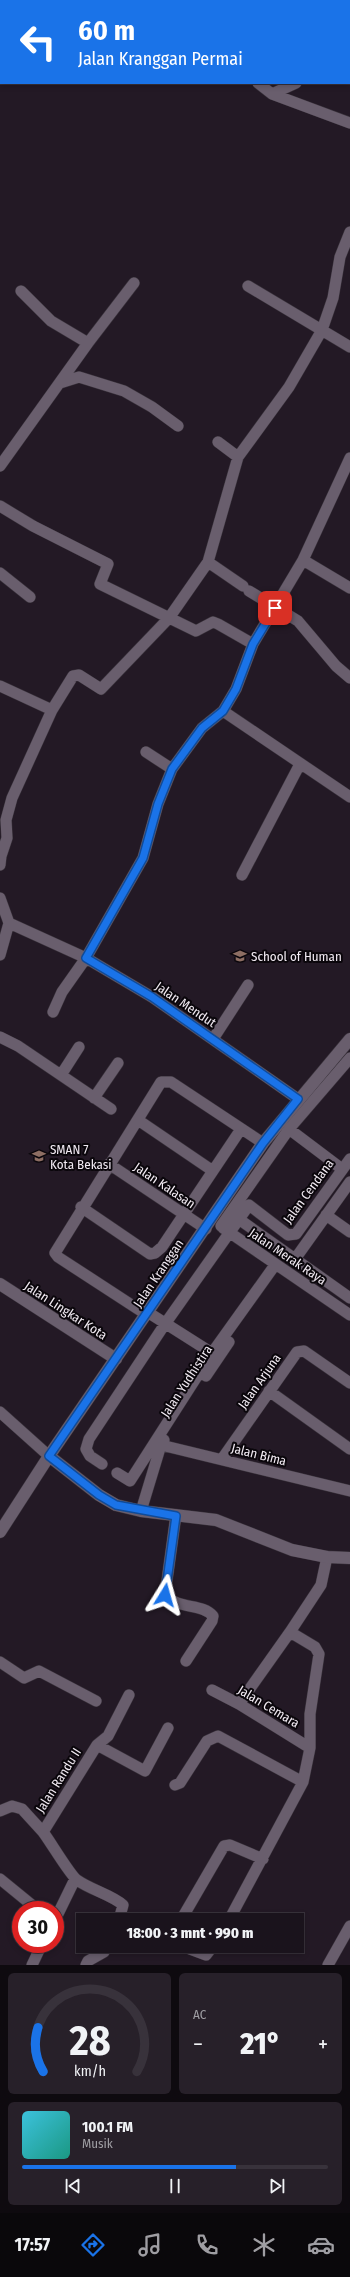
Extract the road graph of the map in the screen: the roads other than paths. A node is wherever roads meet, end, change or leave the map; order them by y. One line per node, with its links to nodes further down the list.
1 (259, 84): 3 (street)
2 (294, 84): 3 (street)
3 (272, 94): 4 (street)
4 (350, 123)
5 (350, 232): 9 (street)
6 (134, 283): 10 (street)
7 (248, 286): 9 (street)
8 (21, 291): 10 (street)
9 (322, 330): 11 (street); 15 (street)
10 (88, 344): 12 (street)
11 (350, 347)
12 (60, 383): 13 (street); 17 (street)
13 (178, 426)
14 (218, 442): 15 (street)
15 (238, 457): 20 (street)
16 (350, 458): 19 (street)
17 (2, 460)
18 (0, 506): 25 (street)
19 (303, 560): 22 (street); 24 (street)
20 (208, 562): 24 (street); 25 (street)
21 (0, 573): 23 (street)
22 (350, 588)
23 (30, 597)
24 (275, 608): 26 (street); 27 (street)
25 (169, 618): 26 (street); 29 (street)
26 (253, 644): 30 (street)
27 (350, 678)
28 (0, 686): 29 (street)
29 (52, 710): 35 (street)
30 (223, 711): 32 (street); 33 (street)
31 (146, 752): 33 (street)
32 (300, 764): 34 (street); 37 (street)
33 (172, 769): 41 (street)
34 (350, 797)
35 (3, 819): 36 (street)
36 (0, 865)
37 (242, 875)
38 (0, 898): 39 (street)
39 (9, 923): 40 (street); 41 (street, Jalan Mendut)
40 (0, 954)
41 (86, 958): 43 (street); 45 (street, Jalan Mendut)
42 (248, 985): 45 (street)
43 (53, 1012)
44 (0, 1037): 50 (street)
45 (213, 1038): 52 (street, Jalan Mendut)
46 (350, 1038): 52 (main road, Jalan Kranggan)
47 (79, 1047): 50 (street)
48 (350, 1058): 56 (street)
49 (118, 1063): 51 (street)
50 (61, 1075): 51 (street)
51 (94, 1098): 53 (street)
52 (298, 1099): 57 (main road, Jalan Kranggan)
53 (111, 1109)
54 (138, 1120): 55 (street); 59 (street); 61 (street)
55 (241, 1129): 57 (street); 61 (street)
56 (289, 1129): 60 (street); 64 (street)
57 (263, 1143): 64 (main road, Jalan Kranggan)
58 (350, 1158): 60 (street, Jalan Cendana)
59 (109, 1164): 63 (street); 65 (street, Jalan Kalasan)
60 (342, 1169): 67 (street, Jalan Cendana)
61 (213, 1171): 65 (street)
62 (350, 1182): 66 (street)
63 (81, 1207): 65 (street); 75 (street)
64 (225, 1209): 67 (street, Jalan Merak Raya); 68 (main road, Jalan Kranggan)
65 (184, 1214): 68 (street, Jalan Kalasan)
66 (326, 1215): 69 (street); 70 (street)
67 (239, 1219): 68 (street); 70 (street, Jalan Merak Raya)
68 (217, 1227): 71 (street, Jalan Merak Raya); 75 (main road, Jalan Kranggan); 77 (street)
69 (350, 1232)
70 (295, 1259): 74 (street, Jalan Merak Raya)
71 (275, 1265): 76 (street, Jalan Merak Raya); 78 (street)
72 (272, 1276): 83 (street, Jalan Yudhistira)
73 (0, 1284): 79 (main road, Jalan Lingkar Kota)
74 (350, 1298)
75 (148, 1314): 77 (street); 79 (main road, Jalan Kranggan)
76 (350, 1315)
77 (165, 1324): 78 (street); 87 (street)
78 (212, 1353): 88 (street)
79 (116, 1359): 85 (main road, Jalan Kranggan)
80 (350, 1383): 81 (street, Jalan Arjuna)
81 (269, 1391): 84 (street); 86 (street, Jalan Arjuna)
82 (0, 1412): 85 (street)
83 (160, 1445): 86 (street, Jalan Bima); 90 (street, Jalan Yudhistira)
84 (350, 1450)
85 (49, 1456): 90 (main road); 92 (main road, Jalan Kranggan)
86 (222, 1459): 89 (street, Jalan Bima)
87 (102, 1464)
88 (117, 1473)
89 (350, 1491)
90 (141, 1511): 91 (main road)
91 (176, 1516): 93 (main road); 96 (street)
92 (0, 1532)
93 (327, 1557): 94 (main road); 95 (street)
94 (350, 1558)
95 (290, 1632): 101 (street); 104 (street)
96 (186, 1661)
97 (0, 1662): 100 (street)
98 (212, 1690): 101 (street, Jalan Cemara)
99 (129, 1695): 103 (street)
100 (96, 1701)
101 (239, 1704): 104 (street, Jalan Cemara)
102 (168, 1728): 103 (street, Jalan Randu II)
103 (97, 1745): 108 (street, Jalan Randu II)
104 (310, 1748): 105 (street)
105 (303, 1782): 106 (street); 109 (street)
106 (175, 1785)
107 (0, 1811): 108 (street, Jalan Randu II)
108 (42, 1832): 111 (street)
109 (263, 1859): 115 (street); 116 (street)
110 (0, 1879): 112 (street)
111 (75, 1879): 113 (street); 114 (street)
112 (27, 1901)
113 (64, 1902)
114 (120, 1913)
115 (185, 1913)
116 (233, 1913)
117 (350, 1926): 122 (street)
118 (38, 1953): 120 (street)
119 (102, 1953): 121 (street)
120 (32, 1965)
121 (86, 1965)
122 (328, 1965)

